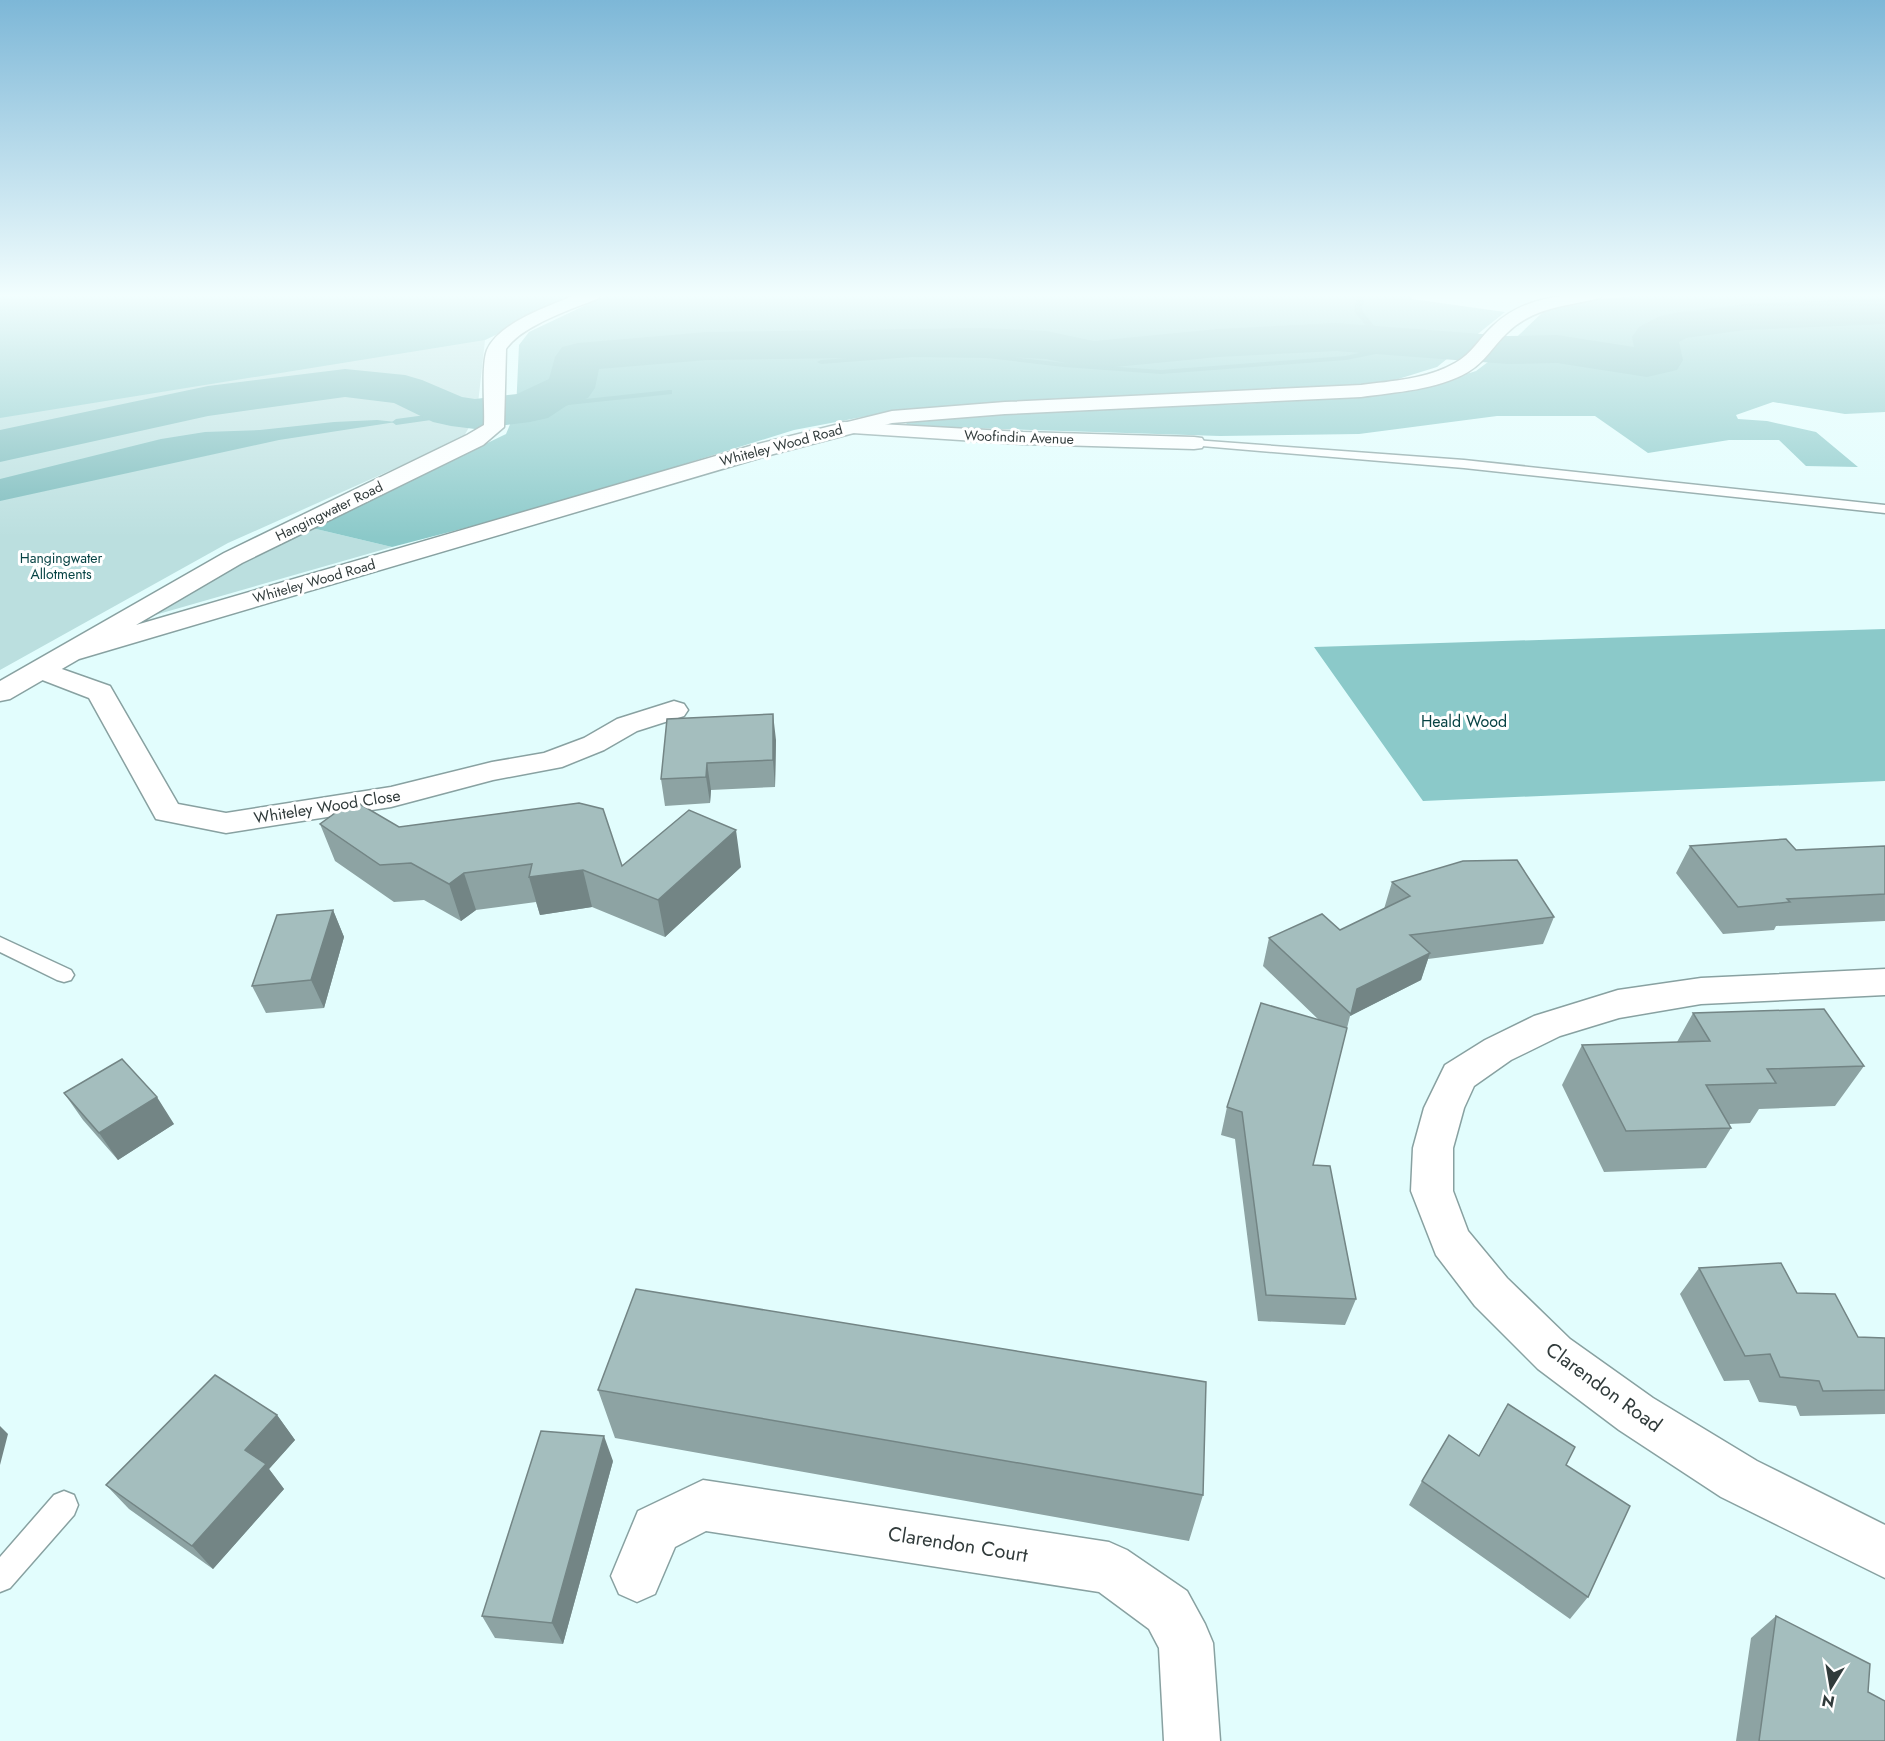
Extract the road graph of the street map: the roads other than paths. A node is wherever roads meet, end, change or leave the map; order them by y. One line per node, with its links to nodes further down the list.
1 (496, 375): 6 (street, Hangingwater Road)
2 (1438, 375): 3 (street, Whiteley Wood Road)
3 (844, 428): 4 (street, Woofindin Avenue); 6 (street, Whiteley Wood Road)
4 (1194, 443): 5 (lane)
5 (1885, 509)
6 (73, 652): 7 (street, Hangingwater Road)
7 (42, 670): 8 (street, Hangingwater Road); 9 (street, Whiteley Wood Close)
8 (0, 693)
9 (674, 710)
10 (0, 944): 11 (lane)
11 (64, 975)
12 (1885, 981): 14 (street, Clarendon Road)
13 (64, 1505): 16 (lane)
14 (1885, 1552)
15 (637, 1576): 17 (street, Clarendon Court)
16 (0, 1578)
17 (1192, 1741)

